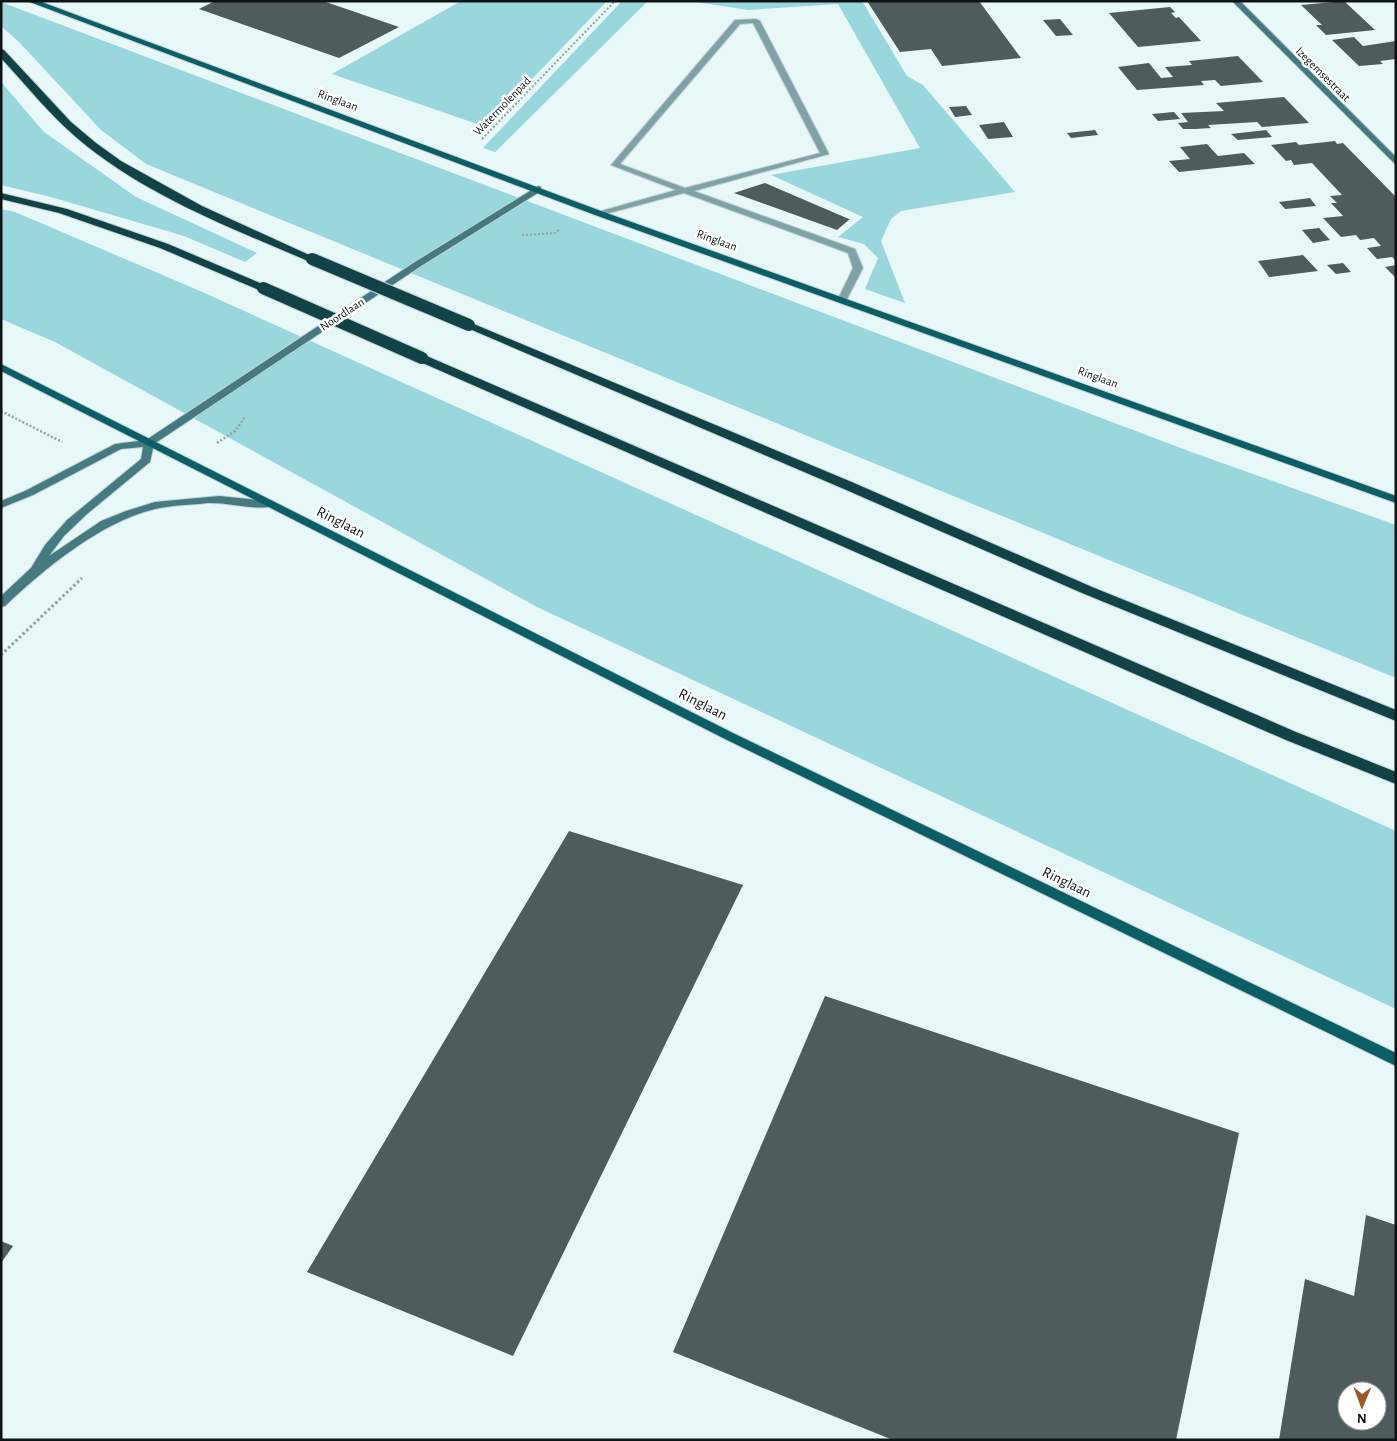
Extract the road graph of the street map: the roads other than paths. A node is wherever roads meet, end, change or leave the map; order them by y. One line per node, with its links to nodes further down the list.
1 (32, 1): 5 (main road, Ringlaan)
2 (1236, 1): 4 (street, Izegemsestraat)
3 (1, 52): 17 (highway, bridge)
4 (1396, 162)
5 (538, 189): 8 (main road, Ringlaan); 11 (street, Noordlaan)
6 (685, 190): 6 (lane); 8 (lane); 9 (lane)
7 (1, 196): 18 (highway, bridge)
8 (598, 213): 9 (main road, Ringlaan)
9 (842, 301): 12 (main road, Ringlaan)
10 (1, 367): 11 (main road, Ringlaan)
11 (149, 443): 13 (main road, Ringlaan); 14 (street, Noordlaan); 15 (street)
12 (1396, 500)
13 (269, 504): 15 (street); 19 (main road, Ringlaan)
14 (1, 505)
15 (35, 571): 16 (street)
16 (1, 603)
17 (1396, 716)
18 (1396, 778)
19 (1396, 1060)

